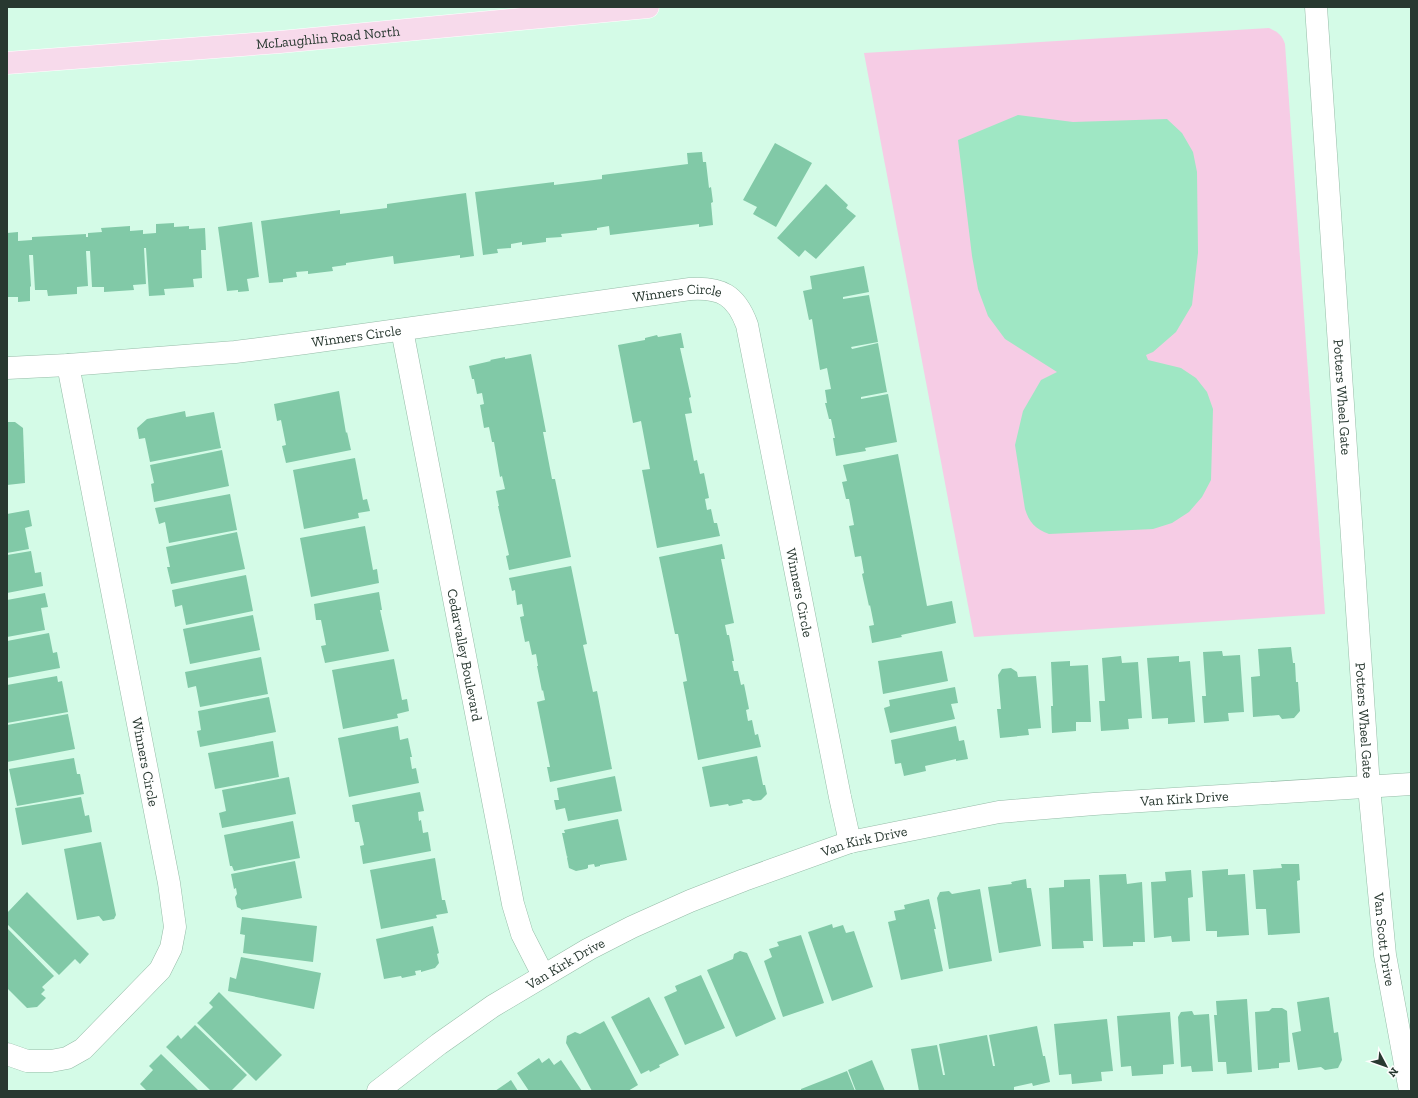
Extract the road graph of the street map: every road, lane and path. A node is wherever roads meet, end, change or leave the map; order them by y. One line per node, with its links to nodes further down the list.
1 (648, 7): 3 (main road, McLaughlin Road North)
2 (1316, 7): 8 (street, Potters Wheel Gate)
3 (7, 63)
4 (402, 330): 5 (street, Winners Circle); 9 (street, Winners Circle); 10 (street, Cedarvalley Boulevard)
5 (68, 365): 6 (street, Winners Circle); 11 (street, Winners Circle)
6 (7, 368)
7 (1411, 784): 8 (street, Van Kirk Drive)
8 (1369, 787): 9 (street, Van Kirk Drive); 13 (street, Van Scott Drive)
9 (850, 842): 10 (street, Van Kirk Drive)
10 (543, 975): 12 (street, Van Kirk Drive)
11 (7, 1054)
12 (378, 1091)
13 (1410, 1091)

